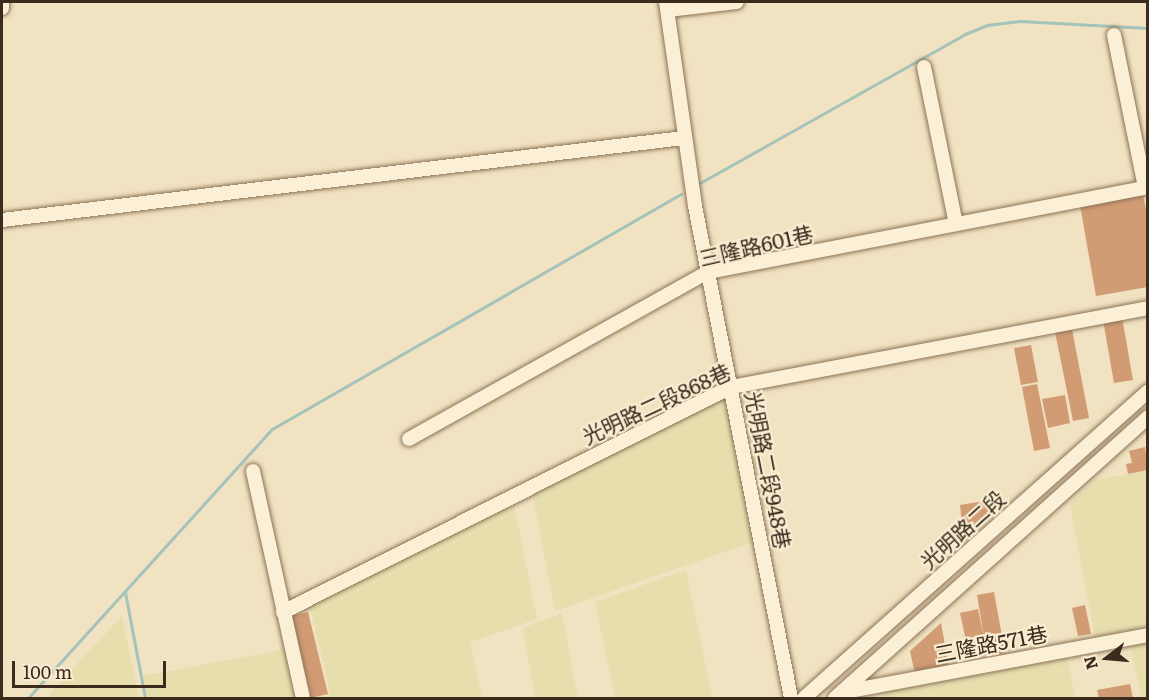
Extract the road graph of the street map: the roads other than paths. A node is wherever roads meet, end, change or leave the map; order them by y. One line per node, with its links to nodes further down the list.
1 (2, 2): 4 (street)
2 (737, 2): 3 (street)
3 (667, 6): 7 (street, 光明路二段948巷)
4 (2, 8)
5 (1114, 35): 8 (street)
6 (924, 67): 10 (street)
7 (684, 138): 9 (street); 11 (street, 光明路二段948巷)
8 (1146, 187): 10 (street, 三隆路601巷)
9 (2, 220)
10 (956, 225): 11 (street, 三隆路601巷)
11 (708, 272): 13 (street, 光明路二段948巷); 16 (street, 三隆路601巷)
12 (1148, 308): 13 (street, 光明路二段868巷)
13 (731, 387): 18 (street, 光明路二段868巷); 22 (street, 光明路二段948巷)
14 (1148, 391): 23 (street, 光明路二段)
15 (1148, 417): 20 (street, 光明路二段)
16 (409, 439)
17 (253, 471): 18 (street)
18 (283, 612): 21 (street)
19 (1148, 635): 20 (street, 三隆路571巷)
20 (839, 696)
21 (303, 699)
22 (790, 699)
23 (804, 699)

